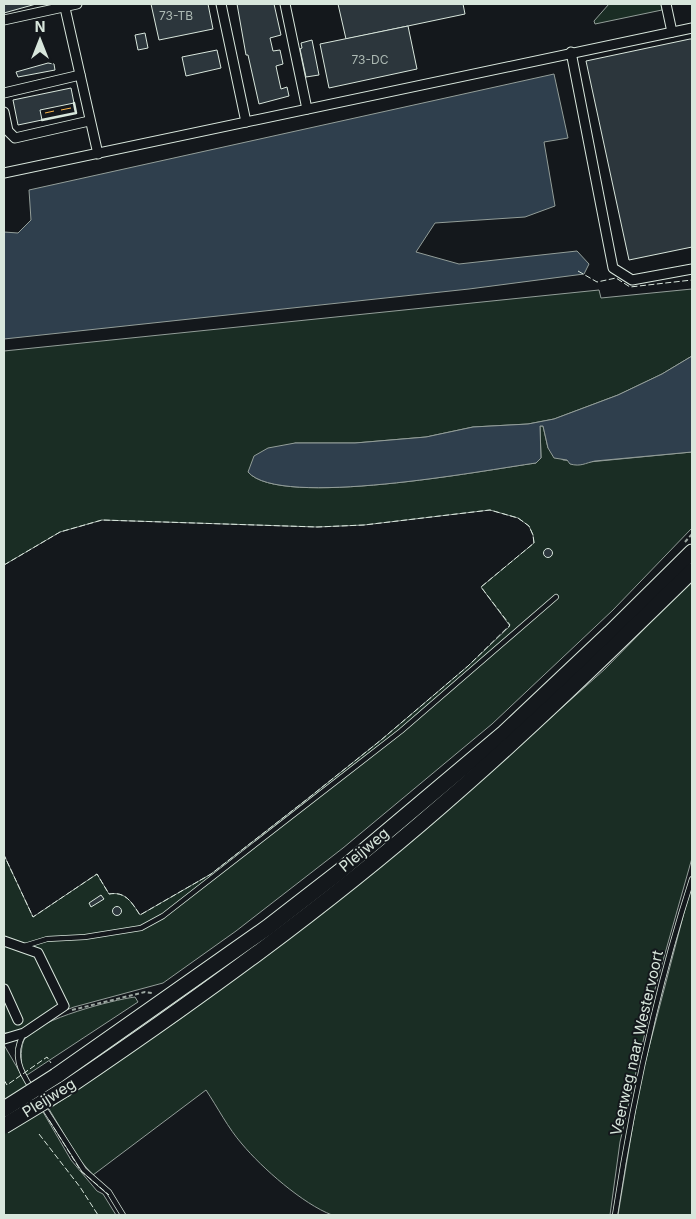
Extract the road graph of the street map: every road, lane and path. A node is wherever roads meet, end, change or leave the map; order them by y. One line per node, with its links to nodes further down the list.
1 (76, 4): 5 (street)
2 (221, 4): 15 (street)
3 (285, 4): 12 (street)
4 (666, 4): 8 (street)
5 (65, 8): 6 (street); 10 (street)
6 (4, 20)
7 (692, 28): 8 (street)
8 (672, 32): 9 (street)
9 (571, 52): 12 (street); 18 (street)
10 (80, 75): 11 (street); 14 (street)
11 (4, 93)
12 (307, 109): 15 (street)
13 (4, 112): 14 (street)
14 (89, 121): 16 (street)
15 (246, 122): 16 (street)
16 (98, 154): 17 (street)
17 (4, 173)
18 (692, 269)
19 (692, 534): 20 (path)
20 (686, 550): 32 (highway, Pleijweg, bridge)
21 (692, 571): 33 (highway, Pleijweg, bridge)
22 (556, 597): 25 (lane)
23 (692, 879): 35 (lane, Veerweg naar Westervoort)
24 (4, 942): 25 (street)
25 (20, 947): 28 (street)
26 (4, 989): 29 (street)
27 (154, 995): 28 (path)
28 (64, 1006): 30 (street)
29 (18, 1020)
30 (24, 1033): 31 (street); 34 (lane)
31 (4, 1039)
32 (4, 1109)
33 (4, 1126)
34 (123, 1215)
35 (616, 1215)

